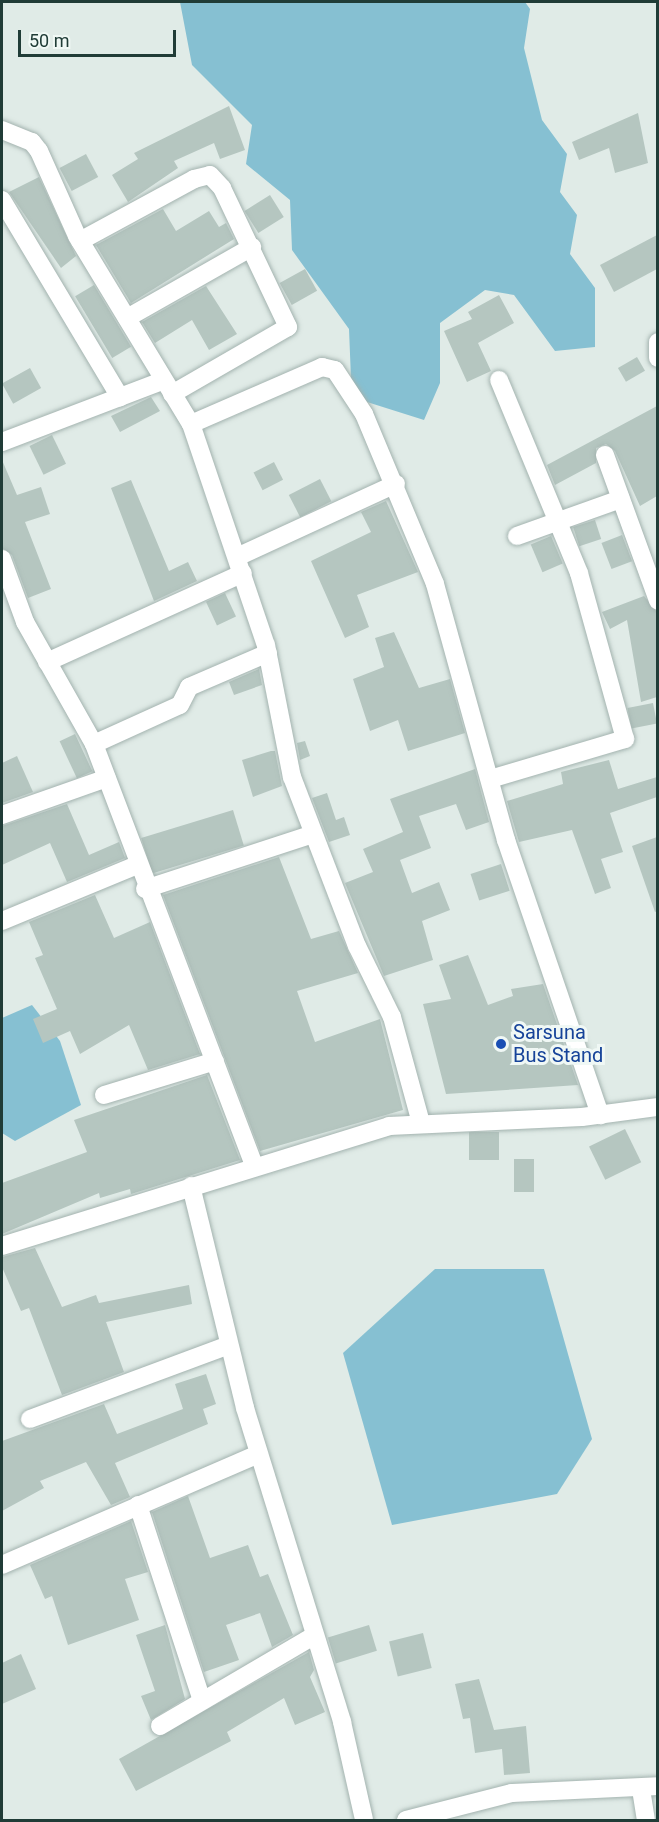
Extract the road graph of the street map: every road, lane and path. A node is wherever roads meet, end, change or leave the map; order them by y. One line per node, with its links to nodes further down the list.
1 (2, 130): 3 (street)
2 (2, 200): 10 (street)
3 (80, 241): 4 (street); 5 (street)
4 (252, 247): 5 (street); 9 (street)
5 (127, 318): 9 (street)
6 (657, 342): 7 (street)
7 (657, 358)
8 (499, 380): 16 (street)
9 (168, 387): 10 (street); 11 (street)
10 (120, 397): 12 (street)
11 (191, 424): 14 (street); 19 (street)
12 (2, 442)
13 (605, 455): 15 (street)
14 (396, 484): 19 (street); 25 (street)
15 (621, 499): 16 (street); 20 (street)
16 (557, 519): 17 (street); 25 (street)
17 (517, 536)
18 (2, 559): 22 (street)
19 (240, 565): 21 (street); 22 (street)
20 (657, 601)
21 (268, 653): 23 (street); 27 (street)
22 (47, 662): 23 (street)
23 (94, 744): 24 (street)
24 (107, 778): 26 (street); 28 (street)
25 (490, 780): 34 (street)
26 (2, 815)
27 (313, 834): 29 (street); 35 (street)
28 (135, 866): 29 (street); 30 (street)
29 (144, 889): 31 (street)
30 (2, 921)
31 (215, 1061): 32 (street); 36 (street)
32 (104, 1095)
33 (657, 1107): 34 (street)
34 (600, 1115): 35 (street)
35 (421, 1123): 36 (street)
36 (254, 1166): 37 (street)
37 (191, 1186): 38 (street); 39 (street)
38 (2, 1246)
39 (230, 1345): 40 (street); 41 (street)
40 (30, 1419)
41 (258, 1454): 42 (street); 44 (street)
42 (138, 1505): 43 (street); 45 (street)
43 (2, 1565)
44 (312, 1637): 45 (street); 48 (street)
45 (202, 1701): 46 (street)
46 (160, 1726)
47 (649, 1788): 49 (street); 50 (street)
48 (364, 1821)
49 (406, 1821)
50 (646, 1821)

